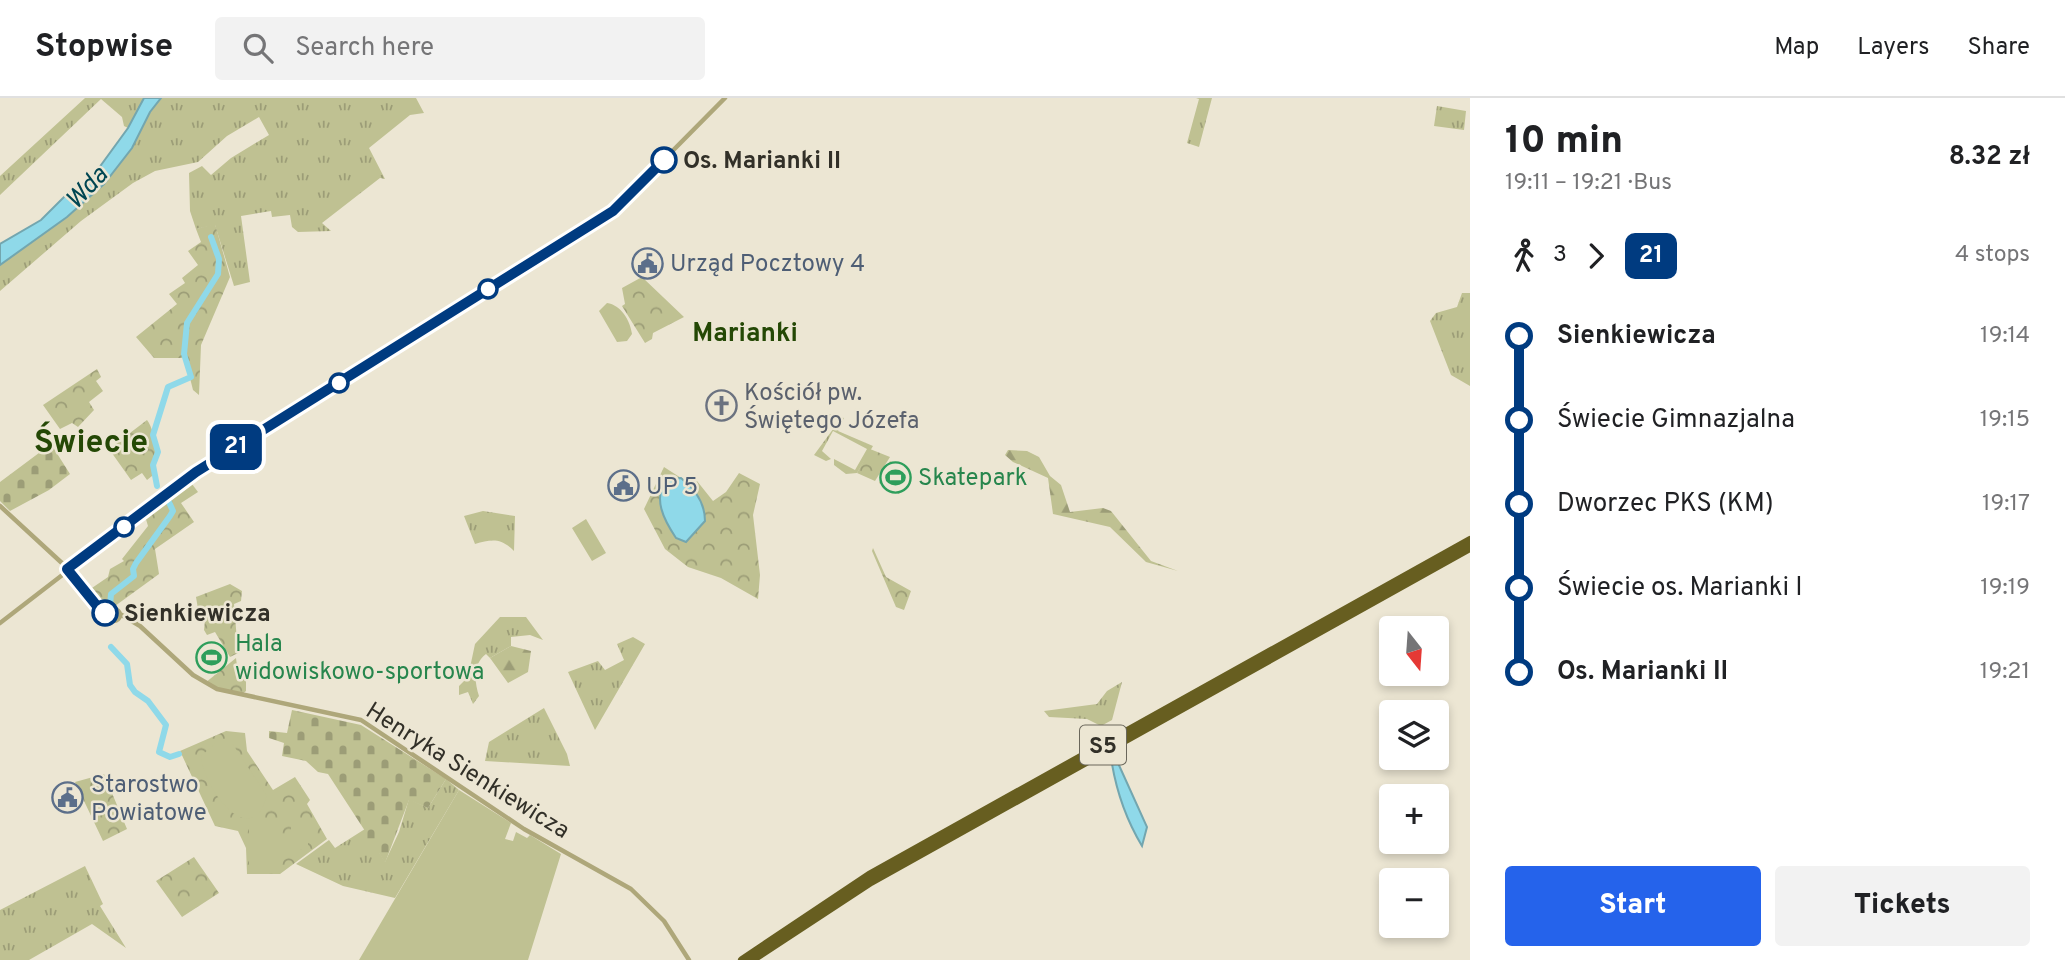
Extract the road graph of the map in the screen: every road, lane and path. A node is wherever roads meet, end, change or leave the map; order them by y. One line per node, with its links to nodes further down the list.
1 (725, 98): 5 (street)
2 (0, 506): 5 (street)
3 (1470, 540): 10 (highway, S5)
4 (1470, 548): 11 (highway, S5)
5 (67, 569): 6 (street); 8 (street)
6 (109, 613): 7 (street); 7 (street)
7 (120, 616): 9 (street, Henryka Sienkiewicza)
8 (0, 623)
9 (689, 960)
10 (742, 960)
11 (752, 960)

